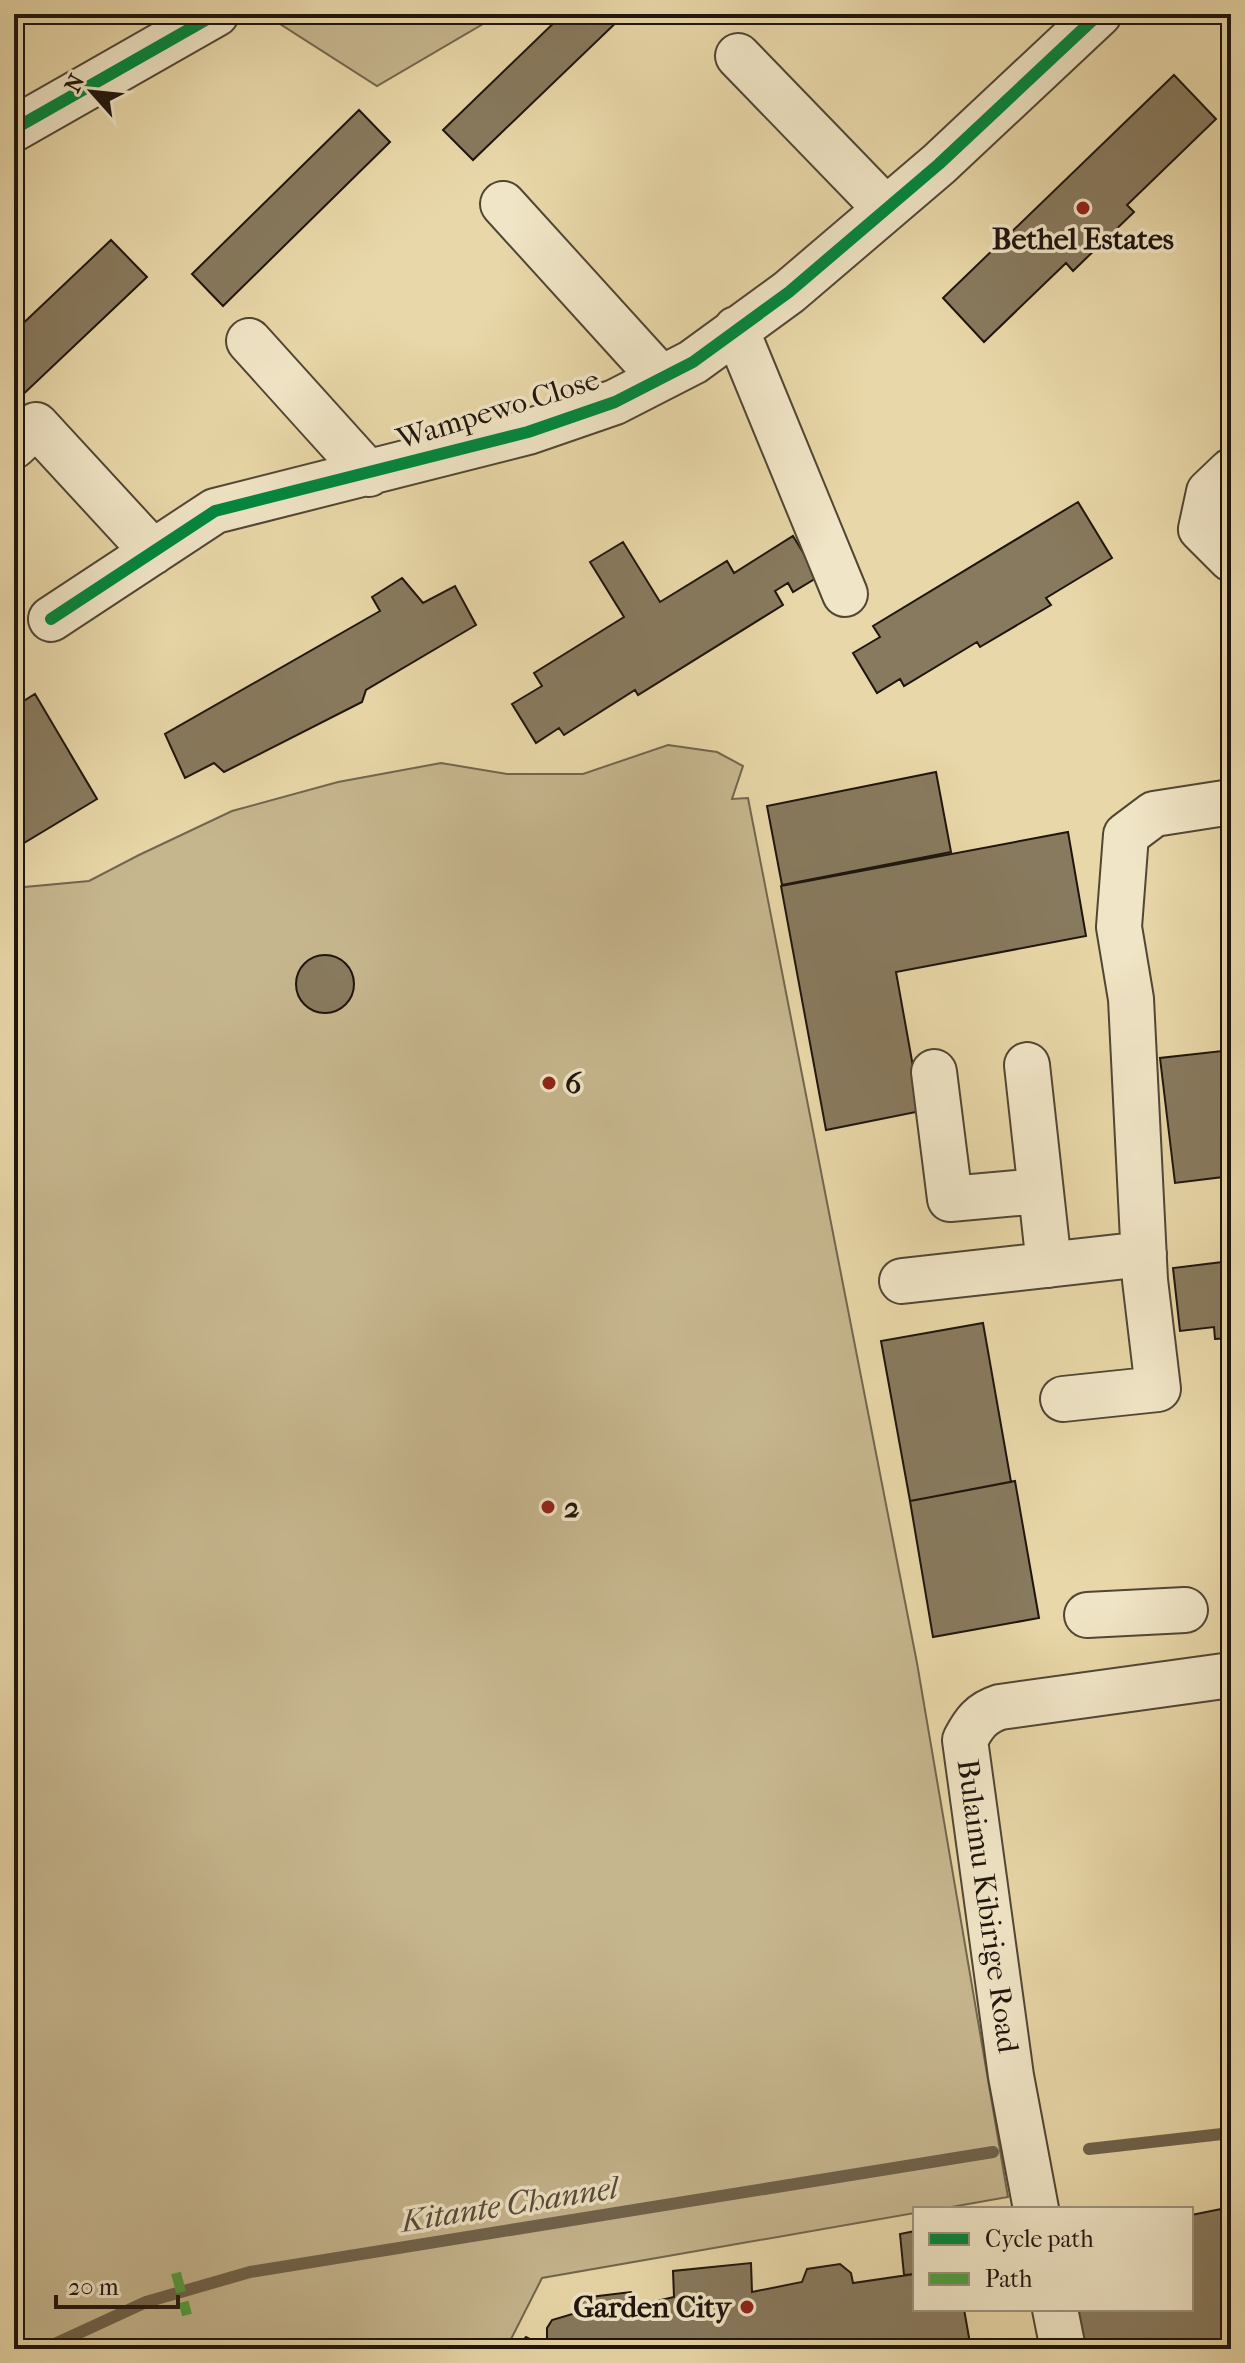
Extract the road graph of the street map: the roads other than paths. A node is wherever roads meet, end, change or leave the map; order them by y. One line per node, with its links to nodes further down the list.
1 (216, 14): 4 (street)
2 (1099, 14): 6 (street, Wampewo Close)
3 (738, 56): 6 (street)
4 (14, 129)
5 (503, 204): 9 (street)
6 (886, 209): 7 (street, Wampewo Close)
7 (736, 329): 9 (street, Wampewo Close); 15 (street)
8 (249, 341): 12 (street)
9 (661, 378): 12 (street, Wampewo Close)
10 (14, 446): 13 (street)
11 (1231, 471): 14 (street)
12 (369, 474): 13 (street, Wampewo Close)
13 (153, 552): 16 (street, Wampewo Close)
14 (1231, 559)
15 (845, 594)
16 (51, 619)
17 (1231, 802): 21 (street)
18 (1027, 1065): 20 (street)
19 (934, 1072): 20 (street)
20 (1040, 1191): 22 (street)
21 (1144, 1254): 22 (street); 24 (street)
22 (1049, 1265): 23 (street)
23 (902, 1281)
24 (1063, 1399)
25 (1185, 1610): 26 (street)
26 (1087, 1615)
27 (1231, 1675): 28 (street, Bulaimu Kibirige Road)
28 (1036, 2207)
29 (1055, 2311): 30 (street)
30 (1063, 2349)

